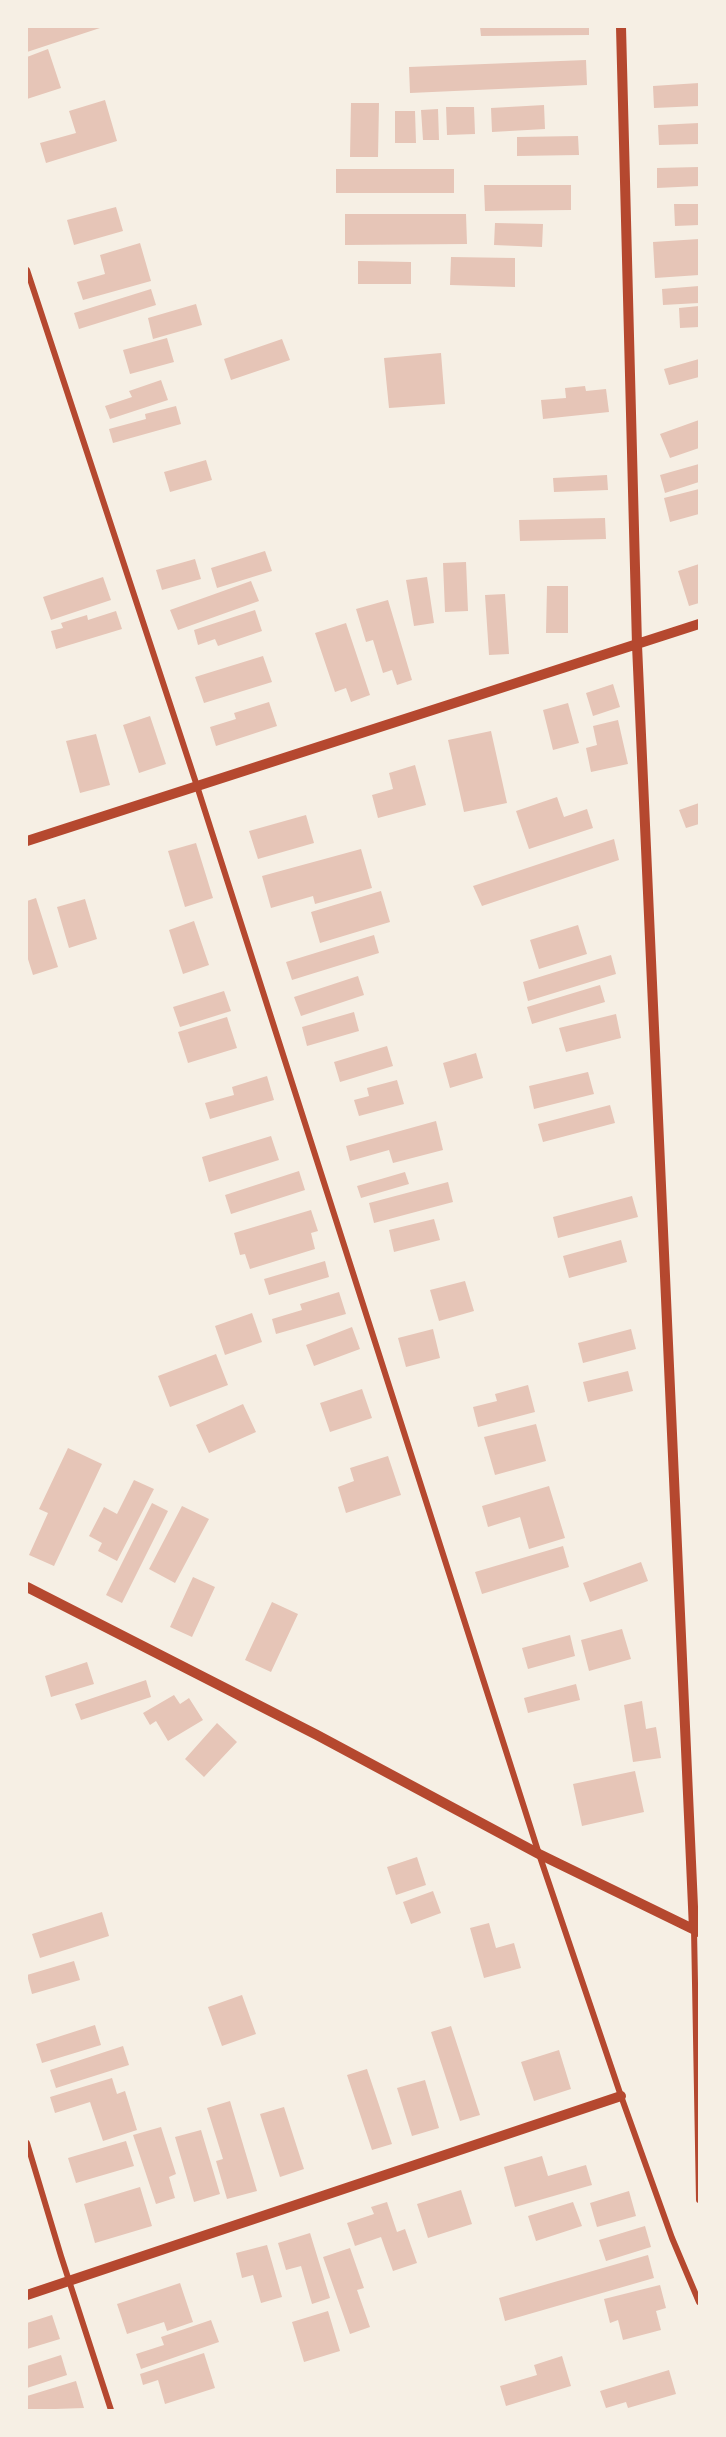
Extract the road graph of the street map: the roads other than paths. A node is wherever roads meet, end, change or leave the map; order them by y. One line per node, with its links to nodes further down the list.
1 (621, 27): 4 (street)
2 (27, 270): 5 (street)
3 (699, 624): 4 (street)
4 (637, 645): 5 (street); 9 (street)
5 (197, 786): 6 (street); 8 (street)
6 (27, 842)
7 (27, 1587): 8 (street)
8 (539, 1854): 9 (street); 10 (street)
9 (696, 1931): 12 (street)
10 (621, 2096): 13 (street); 15 (street)
11 (27, 2143): 13 (street)
12 (699, 2200)
13 (69, 2282): 14 (street); 16 (street)
14 (27, 2295)
15 (699, 2302)
16 (111, 2410)

